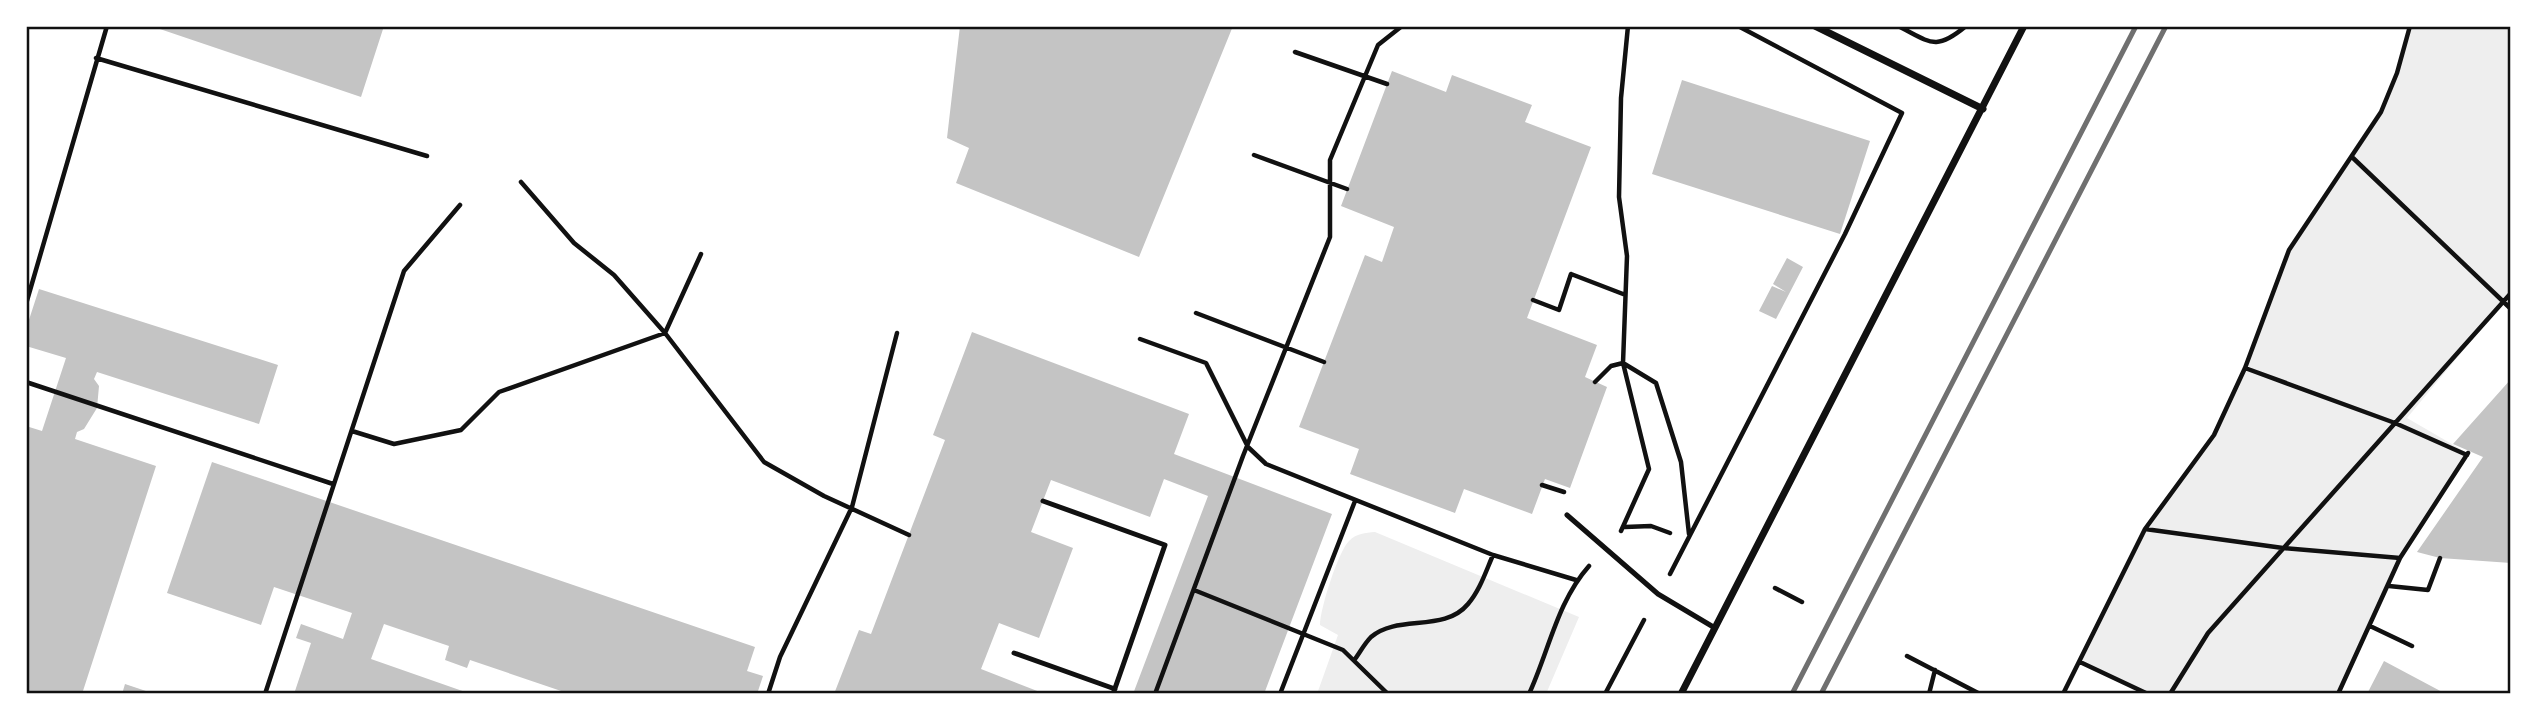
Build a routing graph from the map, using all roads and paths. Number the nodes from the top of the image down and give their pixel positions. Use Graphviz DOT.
graph roads {
  1 [pos="107,26"];
  2 [pos="1402,26"];
  3 [pos="1628,26"];
  4 [pos="1738,26"];
  5 [pos="1815,26"];
  6 [pos="1898,26"];
  7 [pos="1966,26"];
  8 [pos="2024,26"];
  9 [pos="2410,26"];
  10 [pos="1295,52"];
  11 [pos="96,58"];
  12 [pos="1387,84"];
  13 [pos="1983,109"];
  14 [pos="1254,155"];
  15 [pos="427,156"];
  16 [pos="2352,157"];
  17 [pos="521,182"];
  18 [pos="1347,189"];
  19 [pos="460,205"];
  20 [pos="701,254"];
  21 [pos="2511,293"];
  22 [pos="1623,294"];
  23 [pos="1533,300"];
  24 [pos="2503,301"];
  25 [pos="26,304"];
  26 [pos="2511,309"];
  27 [pos="1196,313"];
  28 [pos="665,333"];
  29 [pos="897,333"];
  30 [pos="1140,340"];
  31 [pos="1324,362"];
  32 [pos="1623,363"];
  33 [pos="2245,368"];
  34 [pos="26,382"];
  35 [pos="1595,382"];
  36 [pos="2395,423"];
  37 [pos="352,431"];
  38 [pos="1248,447"];
  39 [pos="333,484"];
  40 [pos="1042,501"];
  41 [pos="1355,501"];
  42 [pos="852,507"];
  43 [pos="1567,515"];
  44 [pos="1625,527"];
  45 [pos="2145,529"];
  46 [pos="1670,533"];
  47 [pos="909,535"];
  48 [pos="1689,535"];
  49 [pos="1617,536"];
  50 [pos="2283,548"];
  51 [pos="1493,555"];
  52 [pos="2400,558"];
  53 [pos="2440,558"];
  54 [pos="1593,562"];
  55 [pos="1670,574"];
  56 [pos="1577,580"];
  57 [pos="2389,586"];
  58 [pos="1775,588"];
  59 [pos="1194,590"];
  60 [pos="1802,602"];
  61 [pos="1644,620"];
  62 [pos="2371,625"];
  63 [pos="1715,628"];
  64 [pos="1304,632"];
  65 [pos="2412,646"];
  66 [pos="1014,653"];
  67 [pos="1908,656"];
  68 [pos="1355,659"];
  69 [pos="2080,662"];
  70 [pos="1935,670"];
  71 [pos="1114,691"];
  72 [pos="265,694"];
  73 [pos="768,694"];
  74 [pos="1155,694"];
  75 [pos="1280,694"];
  76 [pos="1388,694"];
  77 [pos="1529,694"];
  78 [pos="1605,694"];
  79 [pos="1681,694"];
  80 [pos="1929,694"];
  81 [pos="1980,694"];
  82 [pos="2063,694"];
  83 [pos="2148,694"];
  84 [pos="2170,694"];
  85 [pos="2338,694"];
  1 -- 11 [label="path"];
  2 -- 38 [label="path"];
  3 -- 22 [label="path"];
  4 -- 48 [label="path"];
  5 -- 13 [label="street"];
  6 -- 7 [label="path"];
  8 -- 13 [label="street"];
  9 -- 16 [label="path"];
  10 -- 12 [label="path"];
  11 -- 15 [label="path"];
  11 -- 25 [label="path"];
  13 -- 63 [label="street"];
  14 -- 18 [label="path"];
  16 -- 24 [label="path"];
  16 -- 33 [label="path"];
  17 -- 28 [label="path"];
  19 -- 37 [label="path"];
  20 -- 28 [label="path"];
  21 -- 24 [label="path"];
  22 -- 23 [label="path"];
  22 -- 32 [label="path"];
  24 -- 26 [label="path"];
  24 -- 36 [label="path"];
  27 -- 31 [label="path"];
  28 -- 37 [label="path"];
  28 -- 42 [label="path"];
  29 -- 42 [label="path"];
  30 -- 38 [label="path"];
  32 -- 35 [label="path"];
  32 -- 44 [label="path"];
  32 -- 48 [label="path"];
  33 -- 36 [label="path"];
  33 -- 45 [label="path"];
  34 -- 39 [label="path"];
  36 -- 50 [label="path"];
  36 -- 52 [label="path"];
  37 -- 39 [label="path"];
  38 -- 41 [label="path"];
  38 -- 59 [label="path"];
  39 -- 72 [label="path"];
  40 -- 71 [label="lane"];
  41 -- 51 [label="path"];
  41 -- 64 [label="path"];
  42 -- 47 [label="path"];
  42 -- 73 [label="path"];
  43 -- 63 [label="lane"];
  44 -- 46 [label="path"];
  44 -- 49 [label="path"];
  45 -- 50 [label="path"];
  45 -- 69 [label="path"];
  48 -- 55 [label="path"];
  50 -- 52 [label="path"];
  50 -- 84 [label="path"];
  51 -- 56 [label="path"];
  51 -- 68 [label="path"];
  52 -- 57 [label="path"];
  53 -- 57 [label="path"];
  54 -- 56 [label="path"];
  56 -- 77 [label="path"];
  57 -- 62 [label="path"];
  58 -- 60 [label="path"];
  59 -- 64 [label="path"];
  59 -- 74 [label="path"];
  61 -- 78 [label="path"];
  62 -- 65 [label="path"];
  62 -- 85 [label="path"];
  63 -- 79 [label="street"];
  64 -- 68 [label="path"];
  64 -- 75 [label="path"];
  66 -- 71 [label="lane"];
  67 -- 70 [label="path"];
  68 -- 76 [label="path"];
  69 -- 82 [label="path"];
  69 -- 83 [label="path"];
  70 -- 80 [label="path"];
  70 -- 81 [label="path"];
}
